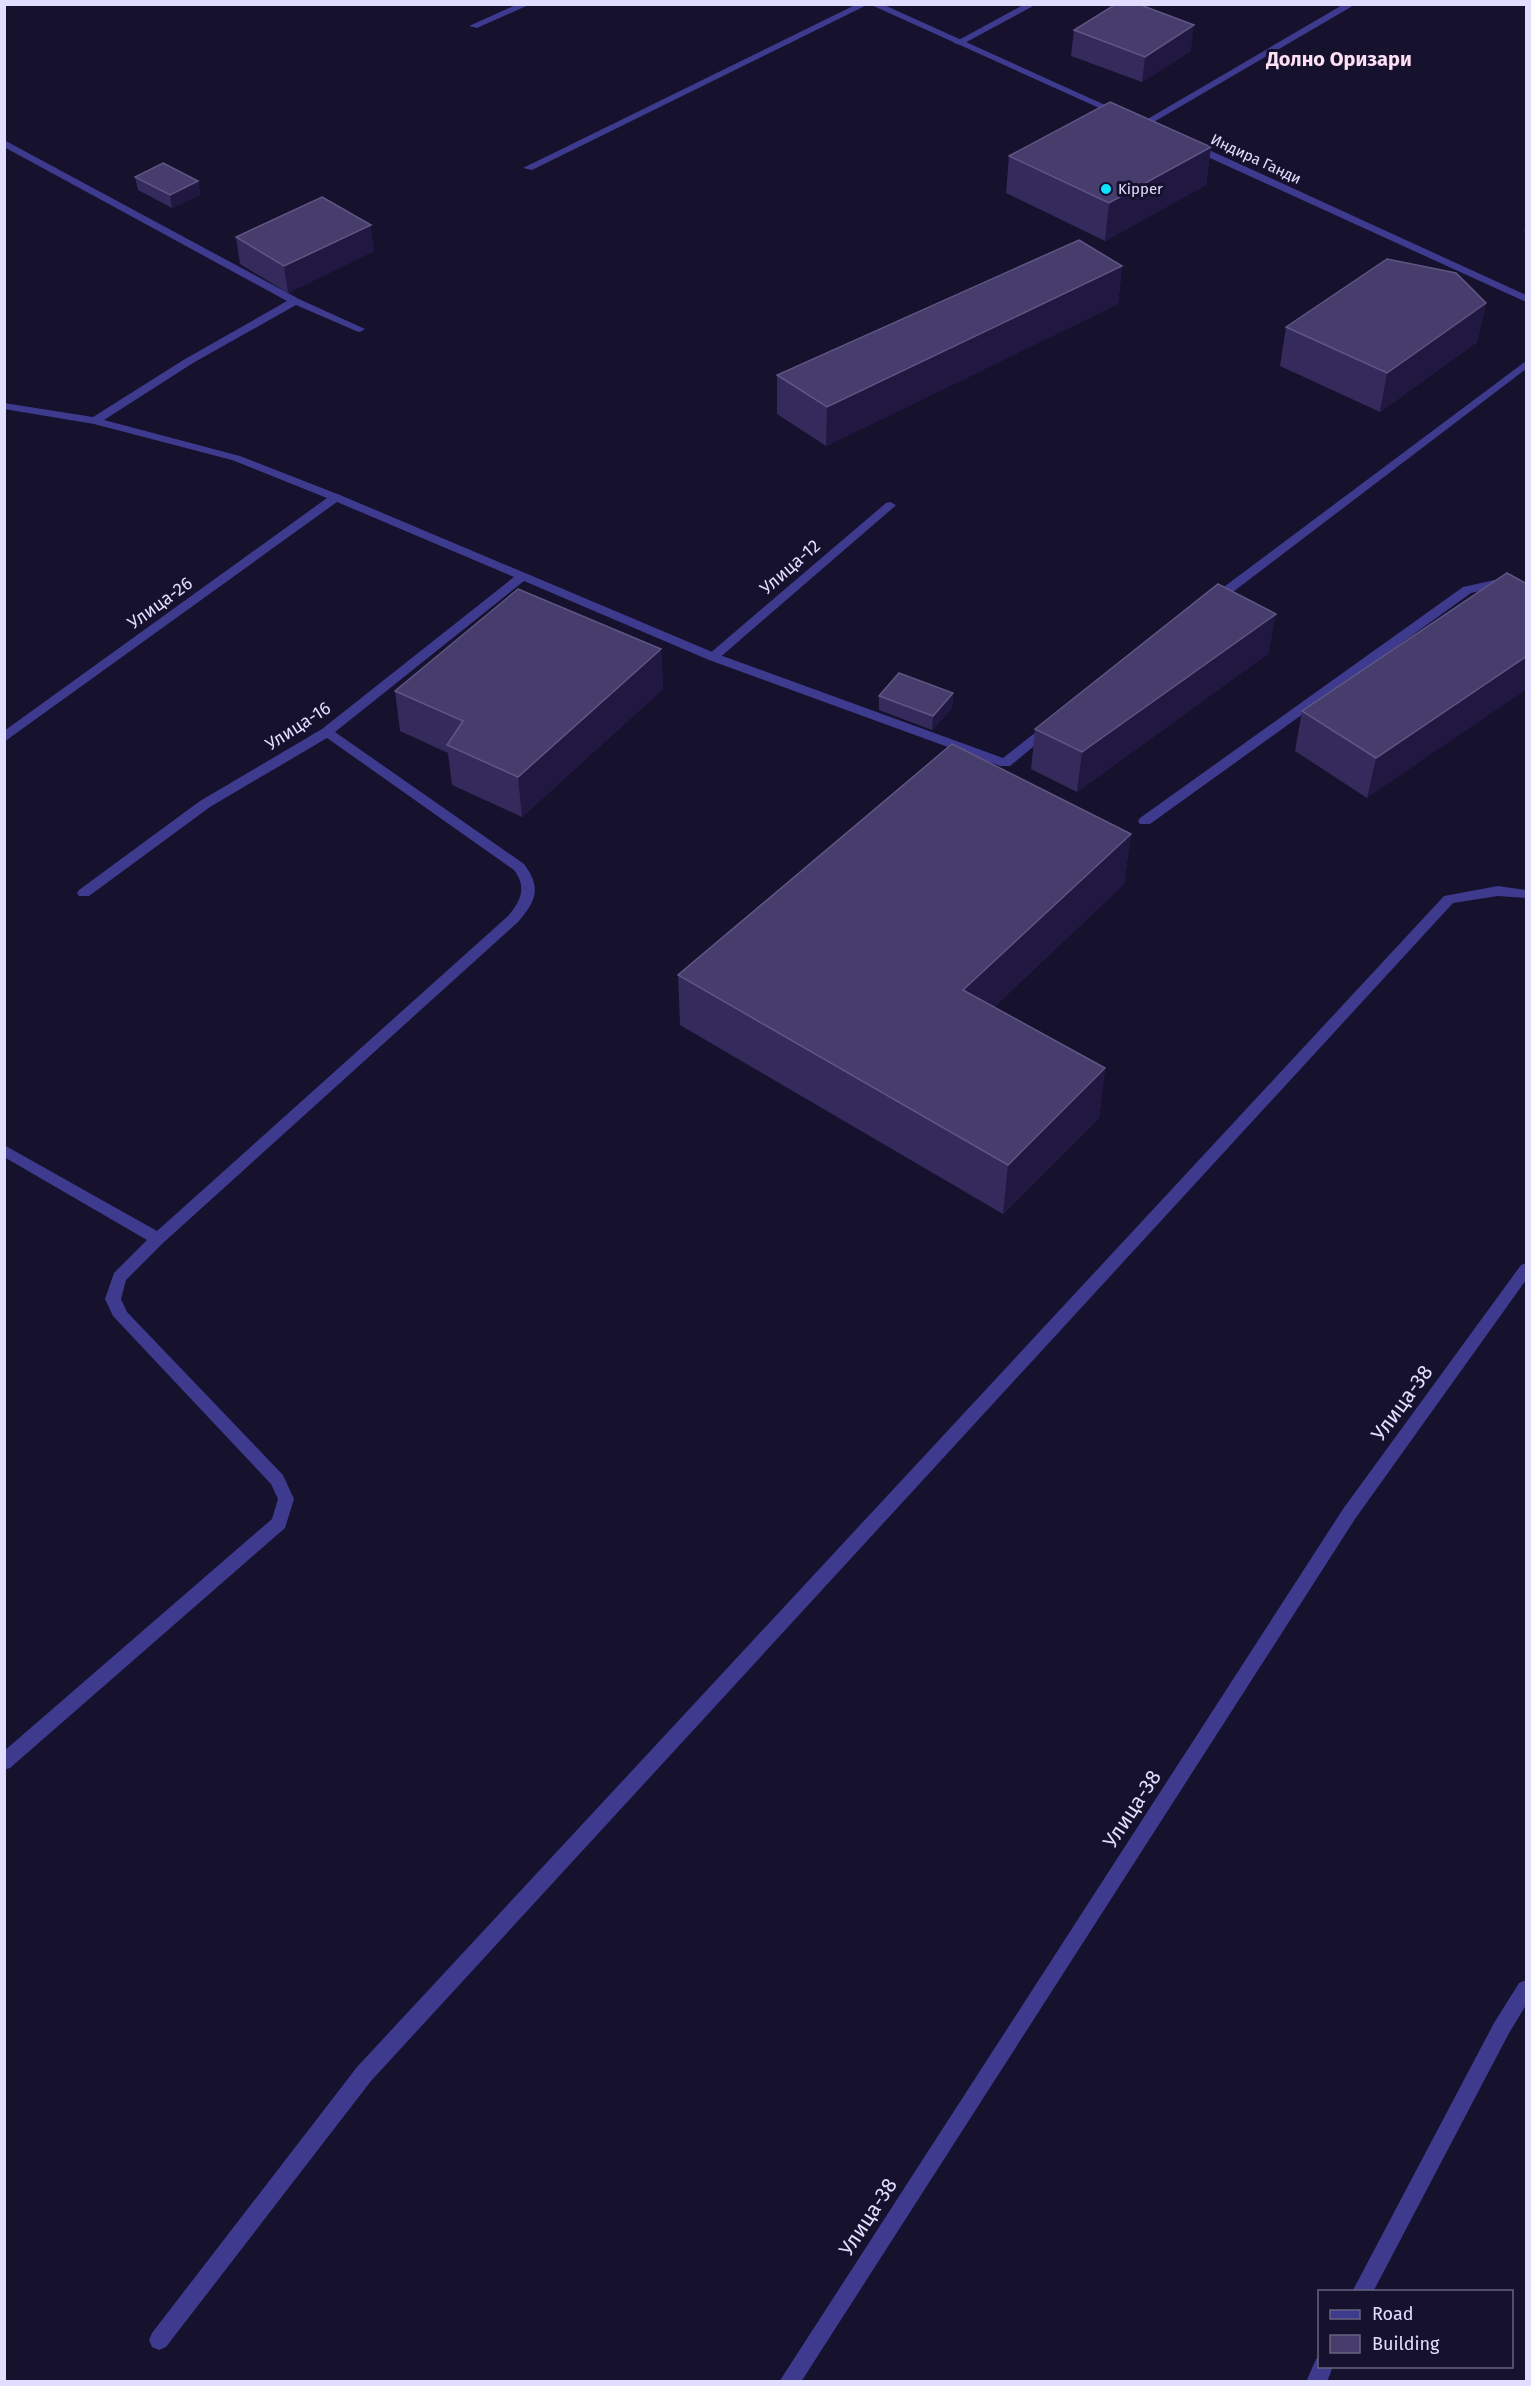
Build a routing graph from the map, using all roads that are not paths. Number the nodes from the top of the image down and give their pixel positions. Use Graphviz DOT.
graph roads {
  1 [pos="526,4"];
  2 [pos="865,4"];
  3 [pos="873,4"];
  4 [pos="1033,4"];
  5 [pos="1352,4"];
  6 [pos="474,26"];
  7 [pos="958,43"];
  8 [pos="1144,124"];
  9 [pos="1154,128"];
  10 [pos="4,143"];
  11 [pos="1185,143"];
  12 [pos="528,168"];
  13 [pos="1527,299"];
  14 [pos="295,301"];
  15 [pos="360,329"];
  16 [pos="1527,364"];
  17 [pos="4,406"];
  18 [pos="95,421"];
  19 [pos="336,497"];
  20 [pos="890,505"];
  21 [pos="522,577"];
  22 [pos="1527,592"];
  23 [pos="1199,611"];
  24 [pos="713,657"];
  25 [pos="1061,719"];
  26 [pos="327,732"];
  27 [pos="4,738"];
  28 [pos="1145,821"];
  29 [pos="84,893"];
  30 [pos="1527,894"];
  31 [pos="4,1150"];
  32 [pos="158,1239"];
  33 [pos="1527,1269"];
  34 [pos="4,1762"];
  35 [pos="1527,1989"];
  36 [pos="1363,2290"];
  37 [pos="159,2340"];
  38 [pos="1323,2368"];
  39 [pos="789,2382"];
  40 [pos="1316,2382"];
  1 -- 6 [label="street"];
  2 -- 12 [label="street"];
  3 -- 7 [label="street"];
  4 -- 7 [label="street"];
  5 -- 8 [label="street"];
  7 -- 8 [label="street"];
  8 -- 9 [label="street"];
  10 -- 14 [label="street"];
  11 -- 13 [label="street, Индира Ганди"];
  14 -- 15 [label="street"];
  14 -- 18 [label="street"];
  16 -- 23 [label="street"];
  17 -- 18 [label="street"];
  18 -- 19 [label="street"];
  19 -- 21 [label="street"];
  19 -- 27 [label="street, Улица-26"];
  20 -- 24 [label="street, Улица-12"];
  21 -- 24 [label="street"];
  21 -- 26 [label="street, Улица-16"];
  22 -- 28 [label="street"];
  24 -- 25 [label="street"];
  26 -- 29 [label="street, Улица-16"];
  26 -- 32 [label="street"];
  30 -- 37 [label="street"];
  31 -- 32 [label="street"];
  32 -- 34 [label="street"];
  33 -- 39 [label="street, Улица-38"];
  35 -- 36 [label="street"];
  38 -- 40 [label="street"];
}
